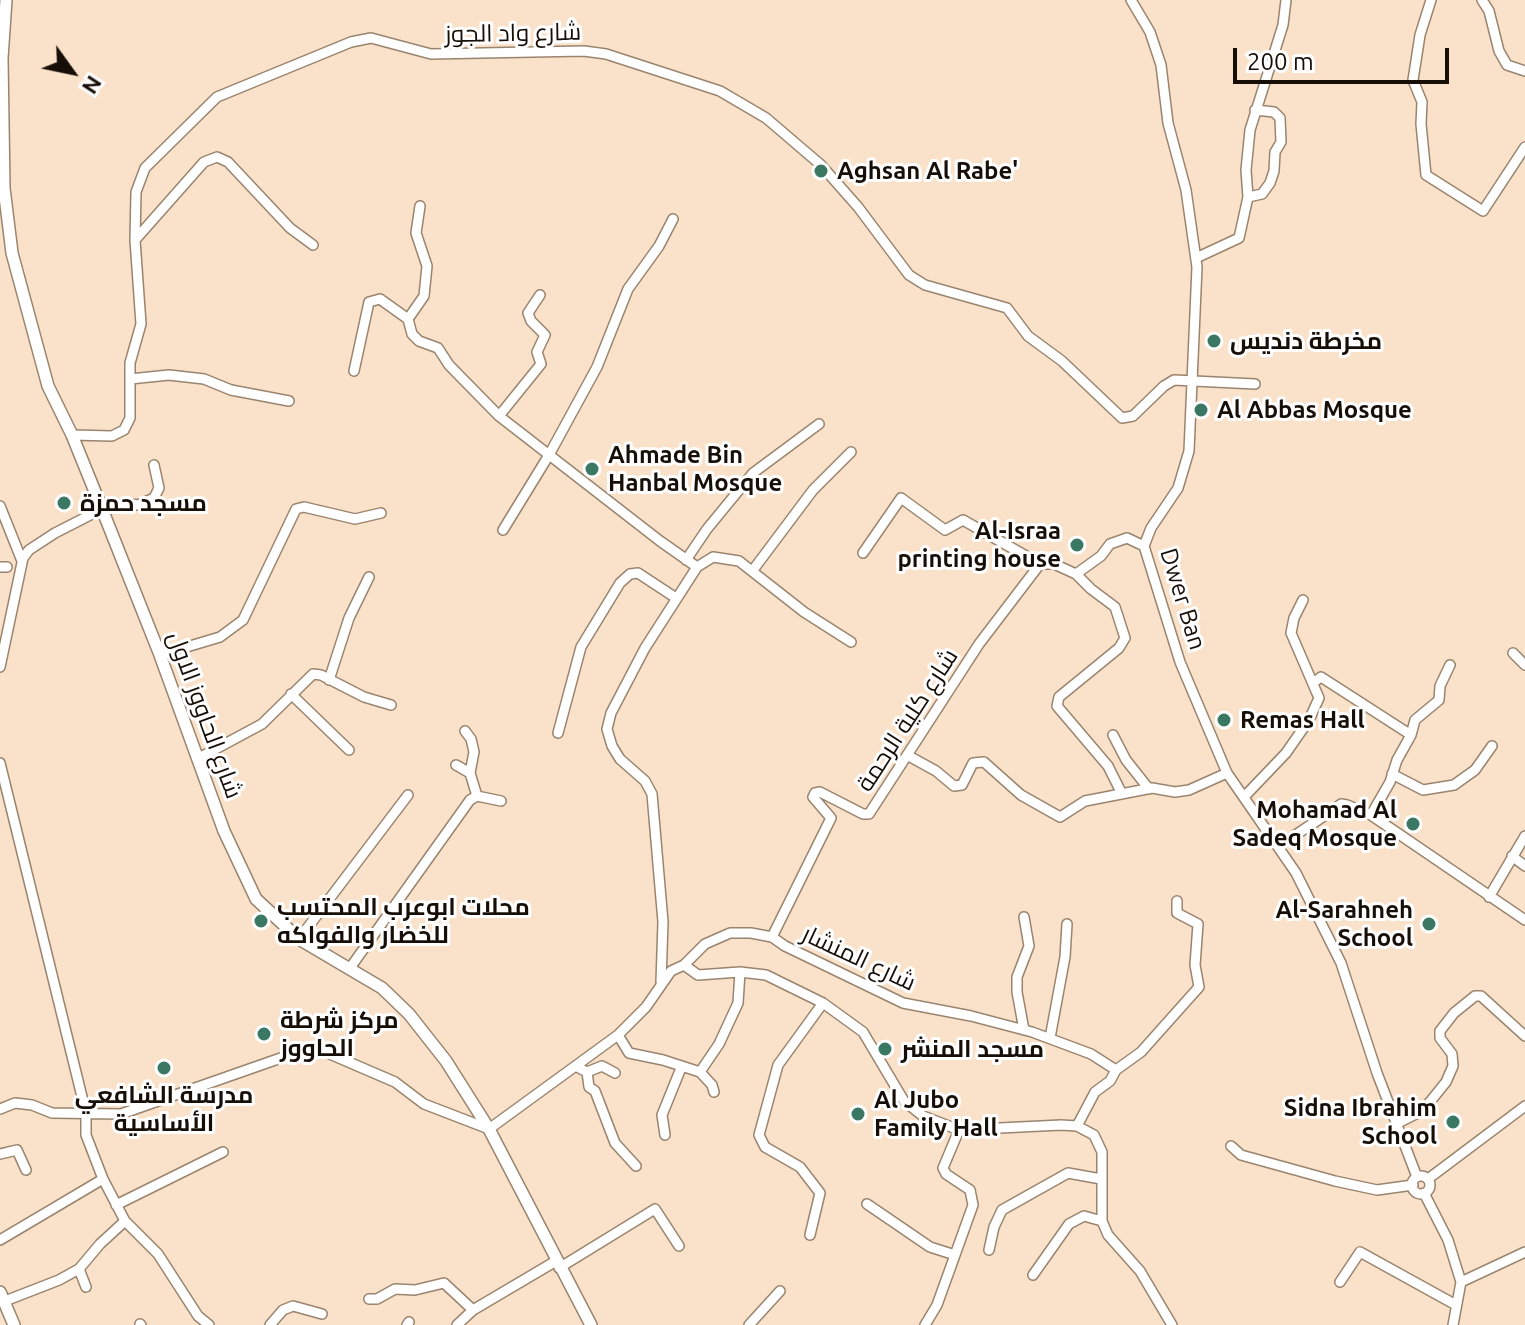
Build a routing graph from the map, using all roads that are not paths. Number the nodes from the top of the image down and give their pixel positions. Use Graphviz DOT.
graph roads {
  1 [pos="1131,0"];
  2 [pos="1286,0"];
  3 [pos="1431,0"];
  4 [pos="1482,0"];
  5 [pos="5,6"];
  6 [pos="1525,71"];
  7 [pos="1255,110"];
  8 [pos="1525,147"];
  9 [pos="1248,197"];
  10 [pos="420,206"];
  11 [pos="673,219"];
  12 [pos="135,240"];
  13 [pos="313,245"];
  14 [pos="1196,258"];
  15 [pos="540,295"];
  16 [pos="408,319"];
  17 [pos="354,371"];
  18 [pos="130,379"];
  19 [pos="1193,383"];
  20 [pos="1255,384"];
  21 [pos="289,401"];
  22 [pos="499,416"];
  23 [pos="819,424"];
  24 [pos="72,435"];
  25 [pos="851,452"];
  26 [pos="549,455"];
  27 [pos="154,465"];
  28 [pos="0,506"];
  29 [pos="102,510"];
  30 [pos="381,513"];
  31 [pos="503,530"];
  32 [pos="1144,546"];
  33 [pos="863,553"];
  34 [pos="686,560"];
  35 [pos="22,561"];
  36 [pos="1040,564"];
  37 [pos="697,567"];
  38 [pos="753,570"];
  39 [pos="1076,574"];
  40 [pos="369,577"];
  41 [pos="676,598"];
  42 [pos="1303,600"];
  43 [pos="851,642"];
  44 [pos="1513,653"];
  45 [pos="160,655"];
  46 [pos="1450,665"];
  47 [pos="1525,665"];
  48 [pos="0,667"];
  49 [pos="329,680"];
  50 [pos="1313,683"];
  51 [pos="291,694"];
  52 [pos="391,705"];
  53 [pos="465,731"];
  54 [pos="558,733"];
  55 [pos="1113,735"];
  56 [pos="1411,735"];
  57 [pos="1492,746"];
  58 [pos="349,750"];
  59 [pos="907,755"];
  60 [pos="197,759"];
  61 [pos="0,763"];
  62 [pos="456,765"];
  63 [pos="470,773"];
  64 [pos="1227,773"];
  65 [pos="1392,774"];
  66 [pos="1149,789"];
  67 [pos="1121,792"];
  68 [pos="408,795"];
  69 [pos="477,796"];
  70 [pos="1244,797"];
  71 [pos="501,801"];
  72 [pos="1371,815"];
  73 [pos="1525,836"];
  74 [pos="1279,846"];
  75 [pos="1512,856"];
  76 [pos="1525,866"];
  77 [pos="1489,897"];
  78 [pos="1177,901"];
  79 [pos="1024,917"];
  80 [pos="1525,920"];
  81 [pos="1067,924"];
  82 [pos="772,937"];
  83 [pos="299,939"];
  84 [pos="684,965"];
  85 [pos="350,968"];
  86 [pos="740,972"];
  87 [pos="661,984"];
  88 [pos="823,1003"];
  89 [pos="1024,1030"];
  90 [pos="618,1035"];
  91 [pos="1525,1036"];
  92 [pos="1050,1038"];
  93 [pos="681,1068"];
  94 [pos="582,1069"];
  95 [pos="1116,1070"];
  96 [pos="700,1072"];
  97 [pos="615,1073"];
  98 [pos="714,1092"];
  99 [pos="1525,1106"];
  100 [pos="0,1109"];
  101 [pos="86,1113"];
  102 [pos="1396,1124"];
  103 [pos="1077,1126"];
  104 [pos="489,1129"];
  105 [pos="959,1130"];
  106 [pos="665,1135"];
  107 [pos="1231,1146"];
  108 [pos="223,1152"];
  109 [pos="0,1154"];
  110 [pos="636,1166"];
  111 [pos="26,1170"];
  112 [pos="103,1179"];
  113 [pos="1101,1179"];
  114 [pos="1419,1180"];
  115 [pos="867,1204"];
  116 [pos="116,1205"];
  117 [pos="125,1221"];
  118 [pos="1102,1221"];
  119 [pos="810,1235"];
  120 [pos="0,1240"];
  121 [pos="679,1246"];
  122 [pos="989,1250"];
  123 [pos="1525,1252"];
  124 [pos="955,1255"];
  125 [pos="558,1264"];
  126 [pos="79,1269"];
  127 [pos="1033,1275"];
  128 [pos="1340,1282"];
  129 [pos="1461,1282"];
  130 [pos="86,1287"];
  131 [pos="780,1291"];
  132 [pos="2,1297"];
  133 [pos="369,1299"];
  134 [pos="1456,1305"];
  135 [pos="473,1310"];
  136 [pos="322,1314"];
  137 [pos="14,1325"];
  138 [pos="209,1325"];
  139 [pos="270,1325"];
  140 [pos="457,1325"];
  141 [pos="591,1325"];
  142 [pos="749,1325"];
  143 [pos="925,1325"];
  144 [pos="1172,1325"];
  145 [pos="1453,1325"];
  1 -- 14 [label="street, Dwer Ban"];
  2 -- 7 [label="street"];
  3 -- 8 [label="street"];
  4 -- 6 [label="street"];
  5 -- 24 [label="main road, شارع الحاووز الاول"];
  7 -- 9 [label="street"];
  7 -- 9 [label="street"];
  9 -- 14 [label="street"];
  10 -- 16 [label="street"];
  11 -- 26 [label="street"];
  12 -- 13 [label="street"];
  12 -- 18 [label="street, شارع واد الجوز"];
  12 -- 19 [label="street, شارع واد الجوز"];
  14 -- 19 [label="street, Dwer Ban"];
  15 -- 22 [label="street"];
  16 -- 17 [label="street"];
  16 -- 22 [label="street"];
  18 -- 21 [label="street"];
  18 -- 24 [label="street, شارع واد الجوز"];
  19 -- 20 [label="street"];
  19 -- 32 [label="street, Dwer Ban"];
  22 -- 26 [label="street"];
  23 -- 34 [label="street"];
  24 -- 29 [label="main road, شارع الحاووز الاول"];
  25 -- 38 [label="street"];
  26 -- 31 [label="street"];
  26 -- 34 [label="street"];
  27 -- 29 [label="street"];
  28 -- 35 [label="street"];
  29 -- 35 [label="street"];
  29 -- 45 [label="main road, شارع الحاووز الاول"];
  30 -- 45 [label="street"];
  32 -- 39 [label="street"];
  32 -- 64 [label="street, Dwer Ban"];
  33 -- 36 [label="street"];
  34 -- 37 [label="street"];
  35 -- 48 [label="street"];
  36 -- 39 [label="street"];
  36 -- 59 [label="street, شارع كلية الرحمة"];
  37 -- 38 [label="street"];
  37 -- 41 [label="street"];
  38 -- 43 [label="street"];
  39 -- 67 [label="street"];
  40 -- 49 [label="street"];
  41 -- 54 [label="street"];
  41 -- 87 [label="street"];
  42 -- 50 [label="street"];
  44 -- 47 [label="street"];
  45 -- 60 [label="main road, شارع الحاووز الاول"];
  46 -- 56 [label="street"];
  49 -- 51 [label="street"];
  49 -- 52 [label="street"];
  50 -- 56 [label="street"];
  50 -- 70 [label="street"];
  51 -- 58 [label="street"];
  51 -- 60 [label="street"];
  53 -- 63 [label="street"];
  55 -- 66 [label="street"];
  56 -- 65 [label="street"];
  57 -- 65 [label="street"];
  59 -- 67 [label="street"];
  59 -- 82 [label="street, شارع كلية الرحمة"];
  60 -- 83 [label="main road, شارع الحاووز الاول"];
  61 -- 101 [label="street"];
  62 -- 63 [label="street"];
  63 -- 69 [label="street"];
  64 -- 66 [label="street"];
  64 -- 70 [label="street, Dwer Ban"];
  65 -- 72 [label="street"];
  66 -- 67 [label="street"];
  68 -- 83 [label="street"];
  69 -- 71 [label="street"];
  69 -- 85 [label="street"];
  70 -- 74 [label="street, Dwer Ban"];
  72 -- 74 [label="street"];
  72 -- 77 [label="street"];
  73 -- 75 [label="street"];
  74 -- 102 [label="street, Dwer Ban"];
  75 -- 76 [label="street"];
  75 -- 77 [label="street"];
  77 -- 80 [label="street"];
  78 -- 95 [label="street"];
  79 -- 89 [label="street"];
  81 -- 92 [label="street"];
  82 -- 84 [label="street, شارع المنشار"];
  82 -- 89 [label="street, شارع المنشار"];
  83 -- 85 [label="main road, شارع الحاووز الاول"];
  84 -- 86 [label="street"];
  84 -- 87 [label="street, شارع المنشار"];
  85 -- 104 [label="main road, شارع الحاووز الاول"];
  86 -- 88 [label="street"];
  86 -- 96 [label="street"];
  87 -- 90 [label="street, شارع المنشار"];
  88 -- 105 [label="street"];
  88 -- 119 [label="street"];
  89 -- 92 [label="street, شارع المنشار"];
  90 -- 93 [label="street"];
  90 -- 94 [label="street, شارع المنشار"];
  91 -- 102 [label="street"];
  92 -- 95 [label="street, شارع المنشار"];
  93 -- 96 [label="street"];
  93 -- 106 [label="street"];
  94 -- 97 [label="street"];
  94 -- 104 [label="street, شارع المنشار"];
  94 -- 110 [label="street"];
  95 -- 103 [label="street"];
  96 -- 98 [label="street"];
  99 -- 114 [label="street"];
  100 -- 101 [label="street"];
  101 -- 104 [label="street"];
  101 -- 112 [label="street"];
  102 -- 114 [label="street, Dwer Ban"];
  103 -- 105 [label="street"];
  103 -- 113 [label="street"];
  104 -- 125 [label="main road, شارع الحاووز الاول"];
  105 -- 124 [label="street"];
  107 -- 114 [label="street"];
  108 -- 116 [label="street"];
  109 -- 111 [label="street"];
  112 -- 116 [label="street"];
  112 -- 120 [label="street"];
  113 -- 118 [label="street"];
  113 -- 122 [label="street"];
  114 -- 129 [label="street"];
  115 -- 124 [label="street"];
  116 -- 117 [label="street"];
  117 -- 126 [label="street"];
  117 -- 138 [label="street"];
  118 -- 127 [label="street"];
  118 -- 144 [label="street"];
  121 -- 125 [label="street"];
  123 -- 129 [label="street"];
  124 -- 143 [label="street"];
  125 -- 135 [label="street"];
  125 -- 141 [label="main road, شارع الحاووز الاول"];
  126 -- 130 [label="street"];
  126 -- 132 [label="street"];
  128 -- 134 [label="street"];
  129 -- 134 [label="street"];
  131 -- 142 [label="street"];
  132 -- 137 [label="main road"];
  133 -- 135 [label="street"];
  134 -- 145 [label="street"];
  135 -- 140 [label="street"];
  136 -- 139 [label="street"];
}
